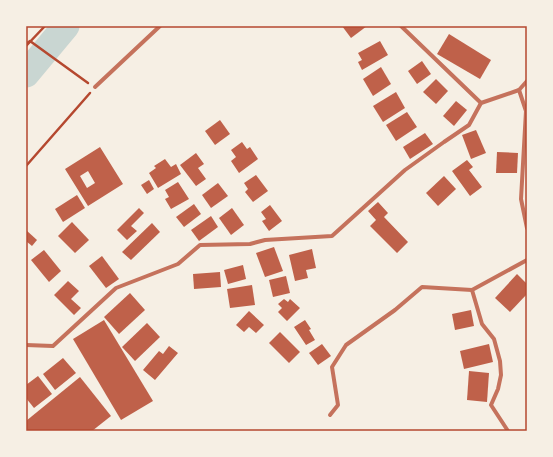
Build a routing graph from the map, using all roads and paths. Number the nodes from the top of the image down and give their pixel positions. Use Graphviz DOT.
graph roads {
  1 [pos="45,26"];
  2 [pos="160,26"];
  3 [pos="401,26"];
  4 [pos="30,41"];
  5 [pos="26,45"];
  6 [pos="527,81"];
  7 [pos="95,87"];
  8 [pos="519,90"];
  9 [pos="481,104"];
  10 [pos="526,111"];
  11 [pos="26,166"];
  12 [pos="527,228"];
  13 [pos="527,260"];
  14 [pos="472,290"];
  15 [pos="26,345"];
  16 [pos="330,415"];
  17 [pos="508,431"];
  1 -- 4 [label="path"];
  2 -- 7 [label="street"];
  3 -- 9 [label="street"];
  4 -- 5 [label="path"];
  4 -- 7 [label="path"];
  6 -- 8 [label="street"];
  7 -- 11 [label="path"];
  8 -- 9 [label="street"];
  8 -- 10 [label="street"];
  9 -- 15 [label="street"];
  10 -- 12 [label="street"];
  13 -- 14 [label="street"];
  14 -- 16 [label="street"];
  14 -- 17 [label="street"];
}
